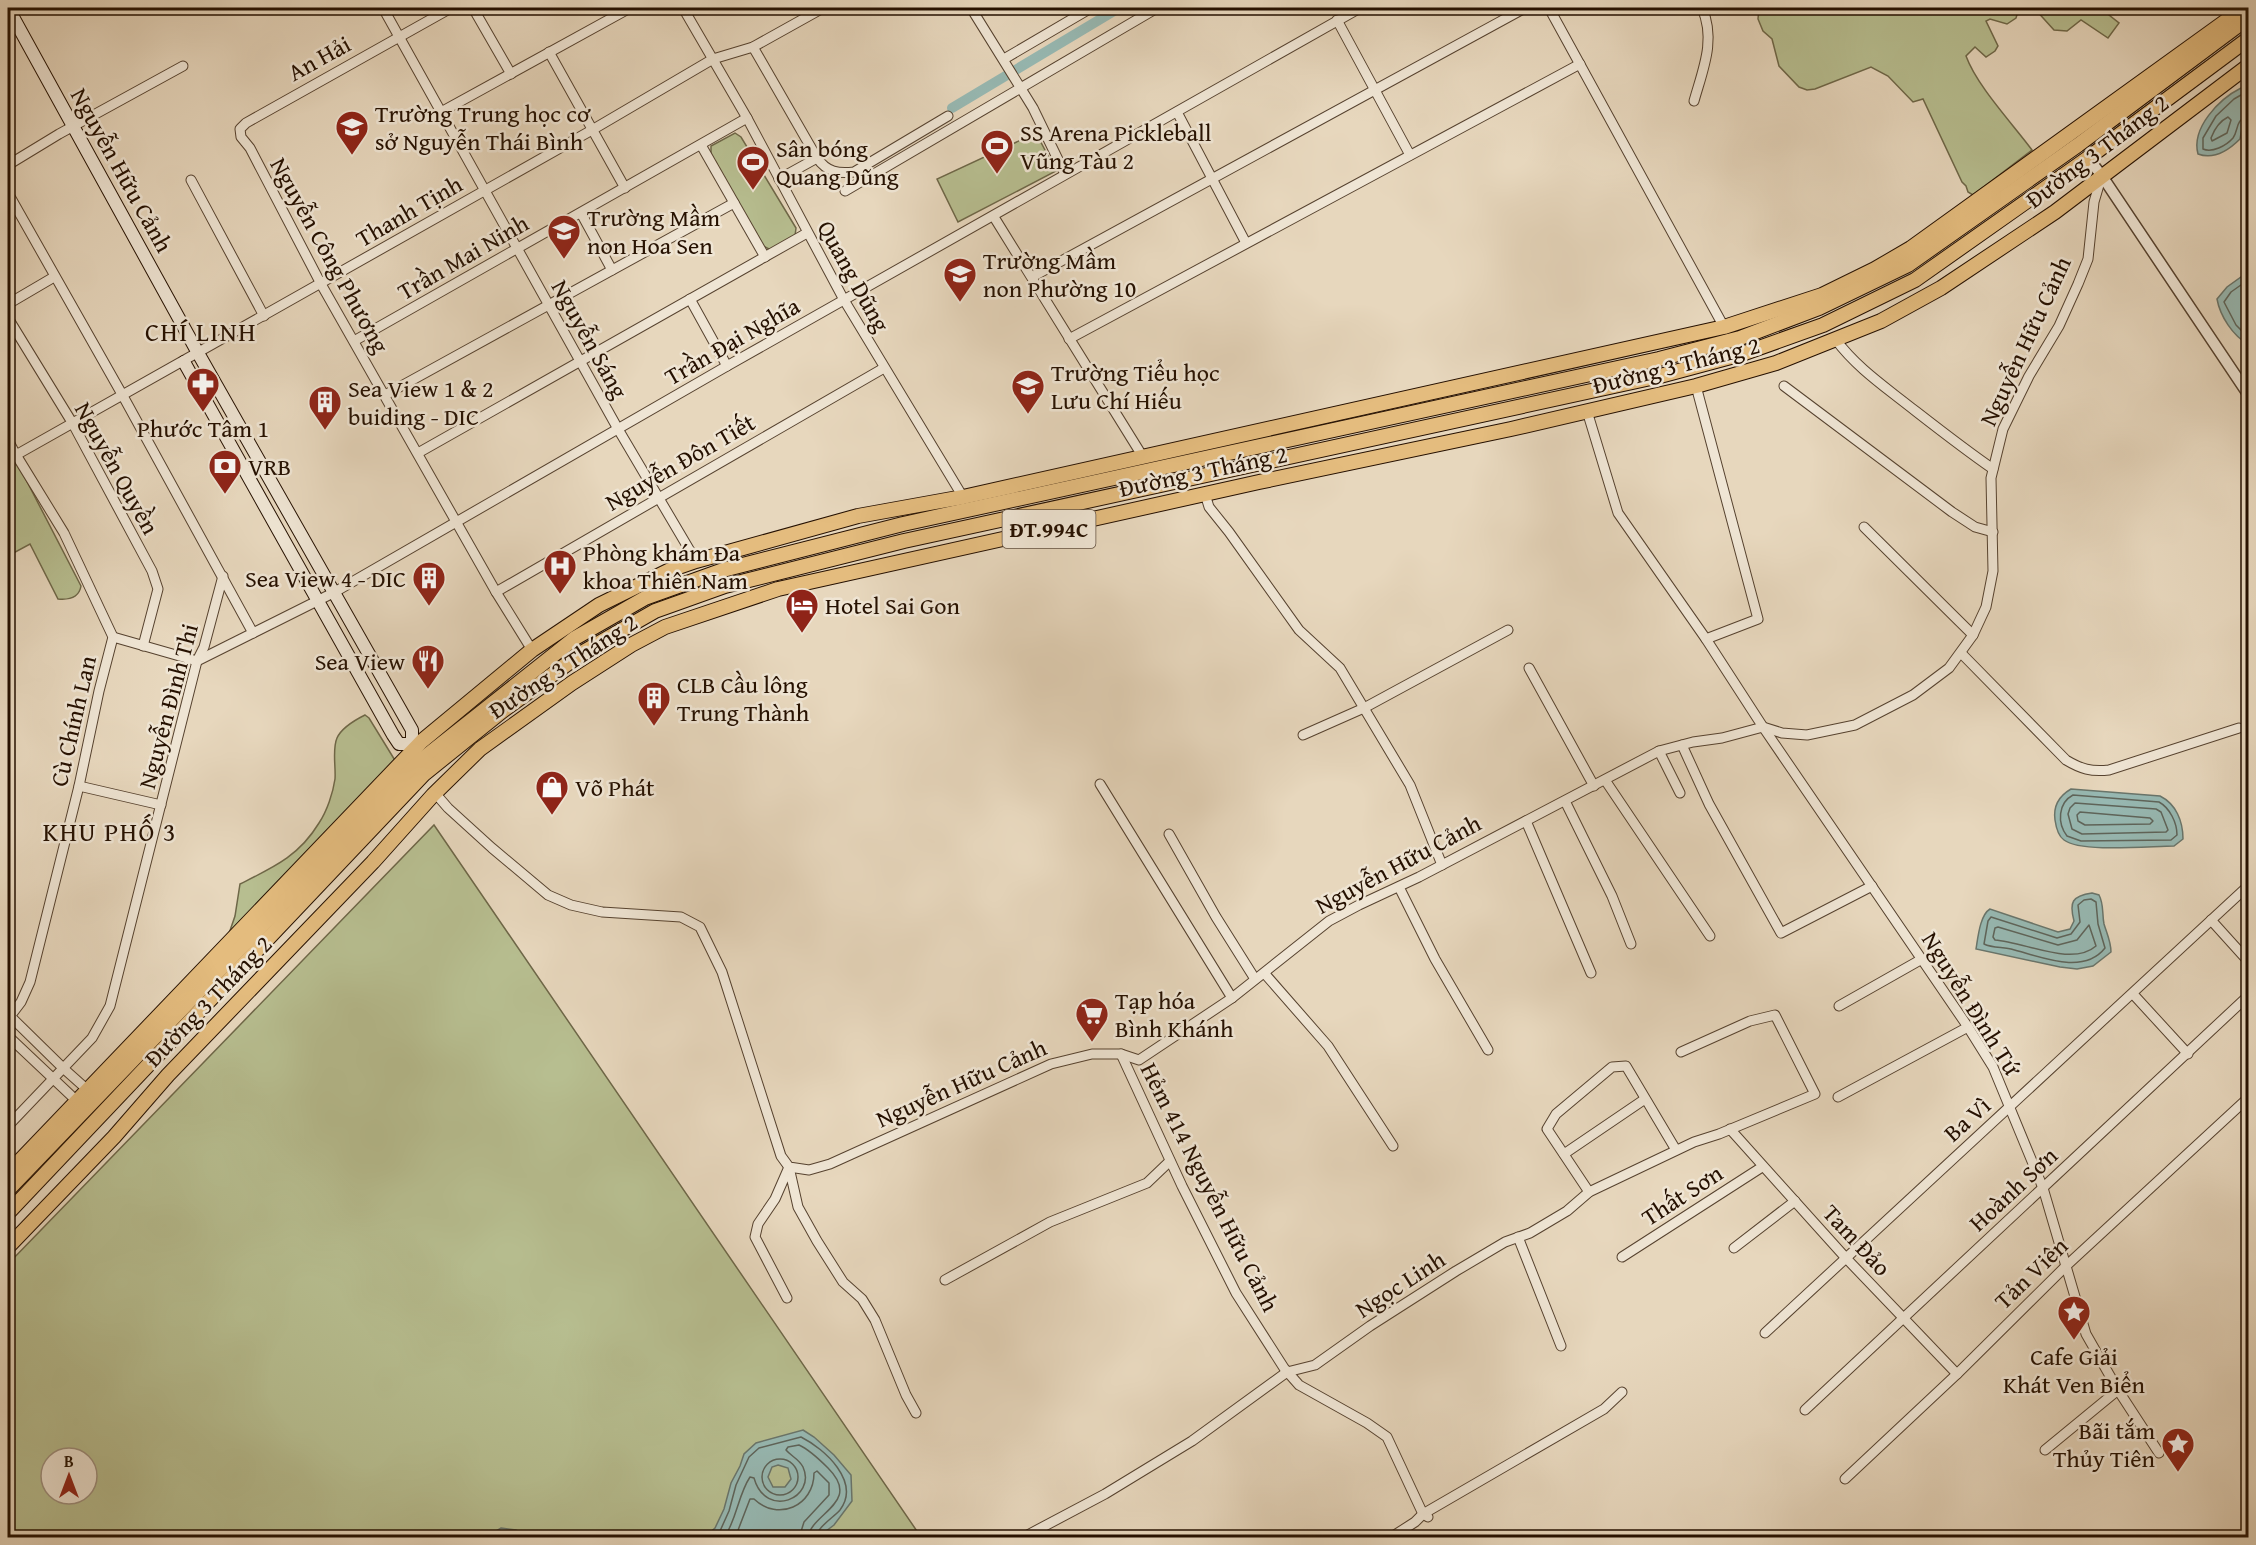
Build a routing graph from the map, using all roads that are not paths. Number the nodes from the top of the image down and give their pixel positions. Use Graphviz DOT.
graph roads {
  1 [pos="8,8"];
  2 [pos="383,8"];
  3 [pos="451,8"];
  4 [pos="473,8"];
  5 [pos="628,8"];
  6 [pos="683,8"];
  7 [pos="823,8"];
  8 [pos="971,8"];
  9 [pos="1091,8"];
  10 [pos="1157,8"];
  11 [pos="1360,8"];
  12 [pos="1525,8"];
  13 [pos="1549,8"];
  14 [pos="1702,8"];
  15 [pos="2244,8"];
  16 [pos="2248,18"];
  17 [pos="1337,20"];
  18 [pos="399,37"];
  19 [pos="2248,39"];
  20 [pos="753,47"];
  21 [pos="549,52"];
  22 [pos="713,59"];
  23 [pos="1005,60"];
  24 [pos="1580,64"];
  25 [pos="183,66"];
  26 [pos="2248,66"];
  27 [pos="511,74"];
  28 [pos="1019,84"];
  29 [pos="1375,89"];
  30 [pos="1694,101"];
  31 [pos="441,112"];
  32 [pos="1176,112"];
  33 [pos="948,116"];
  34 [pos="747,118"];
  35 [pos="74,126"];
  36 [pos="240,129"];
  37 [pos="592,130"];
  38 [pos="2068,133"];
  39 [pos="701,145"];
  40 [pos="2078,145"];
  41 [pos="1410,155"];
  42 [pos="817,158"];
  43 [pos="2088,158"];
  44 [pos="8,165"];
  45 [pos="1065,174"];
  46 [pos="2102,176"];
  47 [pos="779,179"];
  48 [pos="1212,179"];
  49 [pos="191,180"];
  50 [pos="626,188"];
  51 [pos="484,191"];
  52 [pos="845,191"];
  53 [pos="8,193"];
  54 [pos="734,203"];
  55 [pos="581,213"];
  56 [pos="994,217"];
  57 [pos="807,233"];
  58 [pos="1246,243"];
  59 [pos="518,248"];
  60 [pos="765,257"];
  61 [pos="612,270"];
  62 [pos="54,277"];
  63 [pos="1032,277"];
  64 [pos="321,284"];
  65 [pos="690,299"];
  66 [pos="844,300"];
  67 [pos="8,304"];
  68 [pos="549,305"];
  69 [pos="264,316"];
  70 [pos="8,318"];
  71 [pos="1724,327"];
  72 [pos="1069,339"];
  73 [pos="1836,340"];
  74 [pos="354,341"];
  75 [pos="198,353"];
  76 [pos="581,361"];
  77 [pos="184,362"];
  78 [pos="728,366"];
  79 [pos="884,368"];
  80 [pos="1695,386"];
  81 [pos="1784,386"];
  82 [pos="2248,394"];
  83 [pos="385,395"];
  84 [pos="123,396"];
  85 [pos="1587,411"];
  86 [pos="73,424"];
  87 [pos="618,429"];
  88 [pos="8,440"];
  89 [pos="1201,444"];
  90 [pos="12,453"];
  91 [pos="418,453"];
  92 [pos="1202,458"];
  93 [pos="1146,464"];
  94 [pos="1994,469"];
  95 [pos="1164,484"];
  96 [pos="1204,494"];
  97 [pos="657,497"];
  98 [pos="1169,502"];
  99 [pos="965,503"];
  100 [pos="456,522"];
  101 [pos="1864,527"];
  102 [pos="1992,532"];
  103 [pos="696,561"];
  104 [pos="223,576"];
  105 [pos="496,592"];
  106 [pos="333,593"];
  107 [pos="318,600"];
  108 [pos="627,627"];
  109 [pos="1508,630"];
  110 [pos="253,633"];
  111 [pos="1973,635"];
  112 [pos="113,637"];
  113 [pos="1706,639"];
  114 [pos="637,642"];
  115 [pos="143,646"];
  116 [pos="532,650"];
  117 [pos="1961,653"];
  118 [pos="197,661"];
  119 [pos="1528,668"];
  120 [pos="558,671"];
  121 [pos="566,687"];
  122 [pos="1364,708"];
  123 [pos="501,712"];
  124 [pos="516,722"];
  125 [pos="1763,727"];
  126 [pos="2239,728"];
  127 [pos="1304,735"];
  128 [pos="1682,744"];
  129 [pos="1659,751"];
  130 [pos="418,757"];
  131 [pos="1605,780"];
  132 [pos="1100,784"];
  133 [pos="79,786"];
  134 [pos="1594,786"];
  135 [pos="435,793"];
  136 [pos="1680,793"];
  137 [pos="1565,801"];
  138 [pos="161,805"];
  139 [pos="1526,821"];
  140 [pos="1169,834"];
  141 [pos="1442,865"];
  142 [pos="1872,886"];
  143 [pos="2248,886"];
  144 [pos="1399,887"];
  145 [pos="2211,920"];
  146 [pos="1710,936"];
  147 [pos="1631,944"];
  148 [pos="1922,959"];
  149 [pos="2248,961"];
  150 [pos="1265,974"];
  151 [pos="1591,974"];
  152 [pos="1255,979"];
  153 [pos="2133,994"];
  154 [pos="2248,996"];
  155 [pos="1232,998"];
  156 [pos="1839,1006"];
  157 [pos="9,1017"];
  158 [pos="1968,1027"];
  159 [pos="8,1036"];
  160 [pos="1488,1050"];
  161 [pos="1681,1053"];
  162 [pos="1121,1054"];
  163 [pos="2188,1054"];
  164 [pos="63,1068"];
  165 [pos="53,1079"];
  166 [pos="92,1093"];
  167 [pos="1838,1097"];
  168 [pos="2248,1098"];
  169 [pos="1645,1099"];
  170 [pos="81,1105"];
  171 [pos="2010,1105"];
  172 [pos="8,1126"];
  173 [pos="1730,1129"];
  174 [pos="1393,1146"];
  175 [pos="1676,1150"];
  176 [pos="1564,1154"];
  177 [pos="1170,1161"];
  178 [pos="789,1167"];
  179 [pos="1762,1167"];
  180 [pos="8,1173"];
  181 [pos="2043,1188"];
  182 [pos="8,1190"];
  183 [pos="1589,1192"];
  184 [pos="1795,1201"];
  185 [pos="8,1213"];
  186 [pos="1518,1237"];
  187 [pos="8,1247"];
  188 [pos="1734,1248"];
  189 [pos="1622,1257"];
  190 [pos="1845,1257"];
  191 [pos="2066,1266"];
  192 [pos="945,1280"];
  193 [pos="787,1298"];
  194 [pos="1903,1317"];
  195 [pos="1764,1332"];
  196 [pos="1561,1346"];
  197 [pos="1287,1372"];
  198 [pos="1957,1374"];
  199 [pos="2118,1390"];
  200 [pos="1622,1392"];
  201 [pos="1804,1410"];
  202 [pos="916,1413"];
  203 [pos="2045,1450"];
  204 [pos="2159,1453"];
  205 [pos="1845,1479"];
  206 [pos="1425,1516"];
  207 [pos="1022,1538"];
  208 [pos="1390,1538"];
  1 -- 35 [label="main road, Nguyễn Hữu Cảnh"];
  2 -- 18 [label="street, Nguyễn Sáng"];
  3 -- 18 [label="street, An Hải"];
  4 -- 27 [label="street"];
  5 -- 21 [label="street"];
  6 -- 22 [label="street, Quang Dũng"];
  7 -- 20 [label="street, Thanh Tịnh"];
  8 -- 23 [label="street"];
  9 -- 23 [label="street"];
  10 -- 28 [label="street"];
  11 -- 17 [label="street, Trần Đại Nghĩa"];
  12 -- 29 [label="street"];
  13 -- 24 [label="street"];
  14 -- 30 [label="street"];
  15 -- 38 [label="main road, Đường 3 Tháng 2 / ĐT.994C"];
  16 -- 40 [label="main road, Đường 3 Tháng 2 / ĐT.994C"];
  17 -- 29 [label="street"];
  17 -- 32 [label="street, Trần Đại Nghĩa"];
  18 -- 31 [label="street, Nguyễn Sáng"];
  18 -- 36 [label="street, An Hải"];
  19 -- 43 [label="main road, Đường 3 Tháng 2 / ĐT.994C"];
  20 -- 22 [label="street, Thanh Tịnh"];
  20 -- 42 [label="street"];
  21 -- 27 [label="street"];
  21 -- 37 [label="street"];
  22 -- 34 [label="street, Quang Dũng"];
  22 -- 37 [label="street, Thanh Tịnh"];
  23 -- 28 [label="street"];
  24 -- 41 [label="street"];
  24 -- 71 [label="street"];
  25 -- 35 [label="street"];
  26 -- 46 [label="main road, Đường 3 Tháng 2 / ĐT.994C"];
  27 -- 31 [label="street"];
  28 -- 45 [label="street"];
  28 -- 52 [label="street"];
  29 -- 41 [label="street"];
  29 -- 48 [label="street"];
  31 -- 51 [label="street, Nguyễn Sáng"];
  32 -- 45 [label="street, Trần Đại Nghĩa"];
  32 -- 48 [label="street"];
  33 -- 42 [label="street"];
  34 -- 39 [label="street, Trần Mai Ninh"];
  34 -- 47 [label="street, Quang Dũng"];
  35 -- 44 [label="street"];
  35 -- 75 [label="main road, Nguyễn Hữu Cảnh"];
  36 -- 64 [label="street, Nguyễn Công Phương"];
  37 -- 50 [label="street"];
  37 -- 51 [label="street, Thanh Tịnh"];
  38 -- 40 [label="main road"];
  38 -- 71 [label="main road, Đường 3 Tháng 2 / ĐT.994C"];
  39 -- 50 [label="street, Trần Mai Ninh"];
  39 -- 54 [label="street"];
  40 -- 43 [label="main road"];
  40 -- 92 [label="main road, Đường 3 Tháng 2 / ĐT.994C"];
  41 -- 58 [label="street"];
  42 -- 47 [label="street"];
  43 -- 46 [label="street"];
  43 -- 95 [label="main road, Đường 3 Tháng 2 / ĐT.994C"];
  45 -- 56 [label="street, Trần Đại Nghĩa"];
  46 -- 73 [label="main road, Đường 3 Tháng 2 / ĐT.994C"];
  46 -- 82 [label="street"];
  46 -- 94 [label="street, Nguyễn Hữu Cảnh"];
  47 -- 57 [label="street, Quang Dũng"];
  48 -- 58 [label="street"];
  48 -- 63 [label="street"];
  49 -- 69 [label="street"];
  50 -- 55 [label="street, Trần Mai Ninh"];
  51 -- 59 [label="street, Nguyễn Sáng"];
  51 -- 64 [label="street, Thanh Tịnh"];
  53 -- 62 [label="street"];
  54 -- 60 [label="street"];
  54 -- 61 [label="street"];
  55 -- 59 [label="street, Trần Mai Ninh"];
  55 -- 61 [label="street"];
  56 -- 63 [label="street"];
  56 -- 66 [label="street, Trần Đại Nghĩa"];
  57 -- 60 [label="street"];
  57 -- 66 [label="street, Quang Dũng"];
  58 -- 72 [label="street"];
  59 -- 68 [label="street, Nguyễn Sáng"];
  59 -- 74 [label="street, Trần Mai Ninh"];
  60 -- 65 [label="street"];
  61 -- 68 [label="street"];
  62 -- 67 [label="street"];
  62 -- 84 [label="street"];
  63 -- 72 [label="street"];
  64 -- 69 [label="street, Thanh Tịnh"];
  64 -- 74 [label="street, Nguyễn Công Phương"];
  65 -- 76 [label="street"];
  65 -- 78 [label="street"];
  66 -- 78 [label="street, Trần Đại Nghĩa"];
  66 -- 79 [label="street, Quang Dũng"];
  68 -- 76 [label="street, Nguyễn Sáng"];
  68 -- 83 [label="street"];
  69 -- 75 [label="street, Thanh Tịnh"];
  70 -- 86 [label="street, Nguyễn Quyền"];
  71 -- 89 [label="main road, Đường 3 Tháng 2 / ĐT.994C"];
  72 -- 93 [label="street"];
  73 -- 80 [label="main road, Đường 3 Tháng 2 / ĐT.994C"];
  73 -- 94 [label="street"];
  74 -- 83 [label="street, Nguyễn Công Phương"];
  75 -- 77 [label="street, Thanh Tịnh"];
  75 -- 106 [label="main road, Nguyễn Hữu Cảnh"];
  76 -- 87 [label="street, Nguyễn Sáng"];
  76 -- 91 [label="street"];
  77 -- 84 [label="street, Thanh Tịnh"];
  77 -- 107 [label="main road"];
  78 -- 87 [label="street, Trần Đại Nghĩa"];
  79 -- 97 [label="street, Nguyễn Đôn Tiết"];
  79 -- 99 [label="street, Quang Dũng"];
  80 -- 85 [label="main road, Đường 3 Tháng 2 / ĐT.994C"];
  80 -- 113 [label="street"];
  81 -- 102 [label="street"];
  83 -- 91 [label="street, Nguyễn Công Phương"];
  84 -- 86 [label="street, Thanh Tịnh"];
  84 -- 104 [label="street"];
  85 -- 96 [label="main road, Đường 3 Tháng 2 / ĐT.994C"];
  85 -- 113 [label="street, Nguyễn Đình Tứ"];
  86 -- 90 [label="street, Thanh Tịnh"];
  86 -- 115 [label="street, Nguyễn Quyền"];
  87 -- 97 [label="street, Nguyễn Sáng"];
  87 -- 100 [label="street, Trần Đại Nghĩa"];
  88 -- 90 [label="street, Cù Chính Lan"];
  89 -- 92 [label="main road"];
  89 -- 93 [label="main road, Đường 3 Tháng 2 / ĐT.994C"];
  90 -- 112 [label="street, Cù Chính Lan"];
  91 -- 100 [label="street, Nguyễn Công Phương"];
  92 -- 93 [label="main road, Đường 3 Tháng 2 / ĐT.994C"];
  93 -- 99 [label="main road, Đường 3 Tháng 2 / ĐT.994C"];
  94 -- 102 [label="street, Nguyễn Hữu Cảnh"];
  95 -- 98 [label="main road"];
  95 -- 108 [label="main road, Đường 3 Tháng 2 / ĐT.994C"];
  96 -- 98 [label="main road, Đường 3 Tháng 2 / ĐT.994C"];
  96 -- 122 [label="street"];
  97 -- 103 [label="street, Nguyễn Sáng"];
  97 -- 105 [label="street, Nguyễn Đôn Tiết"];
  98 -- 114 [label="main road, Đường 3 Tháng 2 / ĐT.994C"];
  99 -- 103 [label="main road, Đường 3 Tháng 2 / ĐT.994C"];
  99 -- 130 [label="main road, Đường 3 Tháng 2 / ĐT.994C"];
  100 -- 105 [label="street, Nguyễn Công Phương"];
  100 -- 106 [label="street, Trần Đại Nghĩa"];
  101 -- 111 [label="street"];
  102 -- 111 [label="street, Nguyễn Hữu Cảnh"];
  103 -- 116 [label="main road, Đường 3 Tháng 2 / ĐT.994C"];
  104 -- 110 [label="street"];
  104 -- 118 [label="street, Nguyễn Đình Thi"];
  105 -- 116 [label="street, Nguyễn Công Phương"];
  106 -- 107 [label="street, Trần Đại Nghĩa"];
  106 -- 130 [label="main road, Nguyễn Hữu Cảnh"];
  107 -- 110 [label="street, Trần Đại Nghĩa"];
  107 -- 130 [label="main road"];
  108 -- 114 [label="main road"];
  108 -- 120 [label="main road, Đường 3 Tháng 2 / ĐT.994C"];
  109 -- 122 [label="street"];
  110 -- 118 [label="street, Trần Đại Nghĩa"];
  111 -- 117 [label="street, Nguyễn Hữu Cảnh"];
  112 -- 115 [label="street"];
  112 -- 133 [label="street, Cù Chính Lan"];
  113 -- 125 [label="street, Nguyễn Đình Tứ"];
  114 -- 121 [label="main road, Đường 3 Tháng 2 / ĐT.994C"];
  115 -- 118 [label="street"];
  116 -- 130 [label="main road, Đường 3 Tháng 2 / ĐT.994C"];
  117 -- 125 [label="street, Nguyễn Hữu Cảnh"];
  117 -- 126 [label="street"];
  118 -- 138 [label="street, Nguyễn Đình Thi"];
  119 -- 134 [label="street"];
  120 -- 121 [label="street"];
  120 -- 123 [label="main road, Đường 3 Tháng 2 / ĐT.994C"];
  121 -- 124 [label="main road, Đường 3 Tháng 2 / ĐT.994C"];
  122 -- 127 [label="street"];
  122 -- 141 [label="street"];
  123 -- 124 [label="street"];
  123 -- 130 [label="main road, Đường 3 Tháng 2 / ĐT.994C"];
  124 -- 135 [label="main road, Đường 3 Tháng 2 / ĐT.994C"];
  125 -- 128 [label="street, Nguyễn Hữu Cảnh"];
  125 -- 142 [label="street, Nguyễn Đình Tứ"];
  128 -- 129 [label="street, Nguyễn Hữu Cảnh"];
  128 -- 142 [label="street"];
  129 -- 131 [label="street, Nguyễn Hữu Cảnh"];
  129 -- 136 [label="street"];
  130 -- 135 [label="main road"];
  130 -- 166 [label="main road, Đường 3 Tháng 2 / ĐT.994C"];
  130 -- 185 [label="main road, Đường 3 Tháng 2 / ĐT.994C"];
  131 -- 134 [label="street, Nguyễn Hữu Cảnh"];
  131 -- 146 [label="street"];
  132 -- 155 [label="street"];
  133 -- 138 [label="street"];
  133 -- 157 [label="street, Cù Chính Lan"];
  134 -- 137 [label="street, Nguyễn Hữu Cảnh"];
  135 -- 178 [label="street"];
  135 -- 187 [label="main road, Đường 3 Tháng 2 / ĐT.994C"];
  137 -- 139 [label="street, Nguyễn Hữu Cảnh"];
  137 -- 147 [label="street"];
  138 -- 164 [label="street, Nguyễn Đình Thi"];
  139 -- 141 [label="street, Nguyễn Hữu Cảnh"];
  139 -- 151 [label="street"];
  140 -- 152 [label="street"];
  141 -- 144 [label="street, Nguyễn Hữu Cảnh"];
  142 -- 148 [label="street, Nguyễn Đình Tứ"];
  143 -- 145 [label="street, Ba Vì"];
  144 -- 150 [label="street, Nguyễn Hữu Cảnh"];
  144 -- 160 [label="street"];
  145 -- 149 [label="street"];
  145 -- 153 [label="street, Ba Vì"];
  148 -- 156 [label="street"];
  148 -- 158 [label="street, Nguyễn Đình Tứ"];
  150 -- 152 [label="street, Nguyễn Hữu Cảnh"];
  150 -- 174 [label="street"];
  152 -- 155 [label="street, Nguyễn Hữu Cảnh"];
  153 -- 163 [label="street"];
  153 -- 171 [label="street, Ba Vì"];
  154 -- 163 [label="street, Hoành Sơn"];
  155 -- 162 [label="street, Nguyễn Hữu Cảnh"];
  157 -- 164 [label="street"];
  158 -- 167 [label="street"];
  158 -- 171 [label="street, Nguyễn Đình Tứ"];
  159 -- 165 [label="street"];
  161 -- 173 [label="street, Ngọc Linh"];
  162 -- 177 [label="street, Hẻm 414 Nguyễn Hữu Cảnh"];
  162 -- 178 [label="street, Nguyễn Hữu Cảnh"];
  163 -- 181 [label="street, Hoành Sơn"];
  164 -- 165 [label="street, Nguyễn Đình Thi"];
  164 -- 166 [label="street"];
  165 -- 170 [label="street"];
  165 -- 172 [label="street, Nguyễn Đình Thi"];
  166 -- 170 [label="main road, Đường 3 Tháng 2 / ĐT.994C"];
  168 -- 191 [label="street, Tản Viên"];
  169 -- 175 [label="street"];
  169 -- 176 [label="street"];
  169 -- 176 [label="street"];
  170 -- 180 [label="main road, Đường 3 Tháng 2 / ĐT.994C"];
  170 -- 182 [label="main road, Đường 3 Tháng 2 / ĐT.994C"];
  171 -- 181 [label="street, Nguyễn Đình Tứ"];
  171 -- 190 [label="street, Ba Vì"];
  173 -- 175 [label="street, Ngọc Linh"];
  173 -- 179 [label="street, Tam Đảo"];
  175 -- 183 [label="street, Ngọc Linh"];
  176 -- 183 [label="street"];
  177 -- 192 [label="street"];
  177 -- 197 [label="street, Hẻm 414 Nguyễn Hữu Cảnh"];
  178 -- 193 [label="street"];
  178 -- 202 [label="street"];
  179 -- 184 [label="street, Tam Đảo"];
  179 -- 189 [label="street, Thất Sơn"];
  181 -- 191 [label="street, Nguyễn Đình Tứ"];
  181 -- 194 [label="street, Hoành Sơn"];
  183 -- 186 [label="street, Ngọc Linh"];
  184 -- 188 [label="street"];
  184 -- 190 [label="street, Tam Đảo"];
  186 -- 196 [label="street"];
  186 -- 197 [label="street, Ngọc Linh"];
  190 -- 194 [label="street, Tam Đảo"];
  190 -- 195 [label="street, Ba Vì"];
  191 -- 198 [label="street, Tản Viên"];
  191 -- 199 [label="street, Nguyễn Đình Tứ"];
  194 -- 198 [label="street, Tam Đảo"];
  194 -- 201 [label="street, Hoành Sơn"];
  197 -- 206 [label="street, Hẻm 414 Nguyễn Hữu Cảnh"];
  197 -- 207 [label="street, Ngọc Linh"];
  198 -- 205 [label="street, Tản Viên"];
  199 -- 203 [label="street"];
  199 -- 204 [label="street, Nguyễn Đình Tứ"];
  200 -- 206 [label="street"];
  206 -- 208 [label="street"];
}
